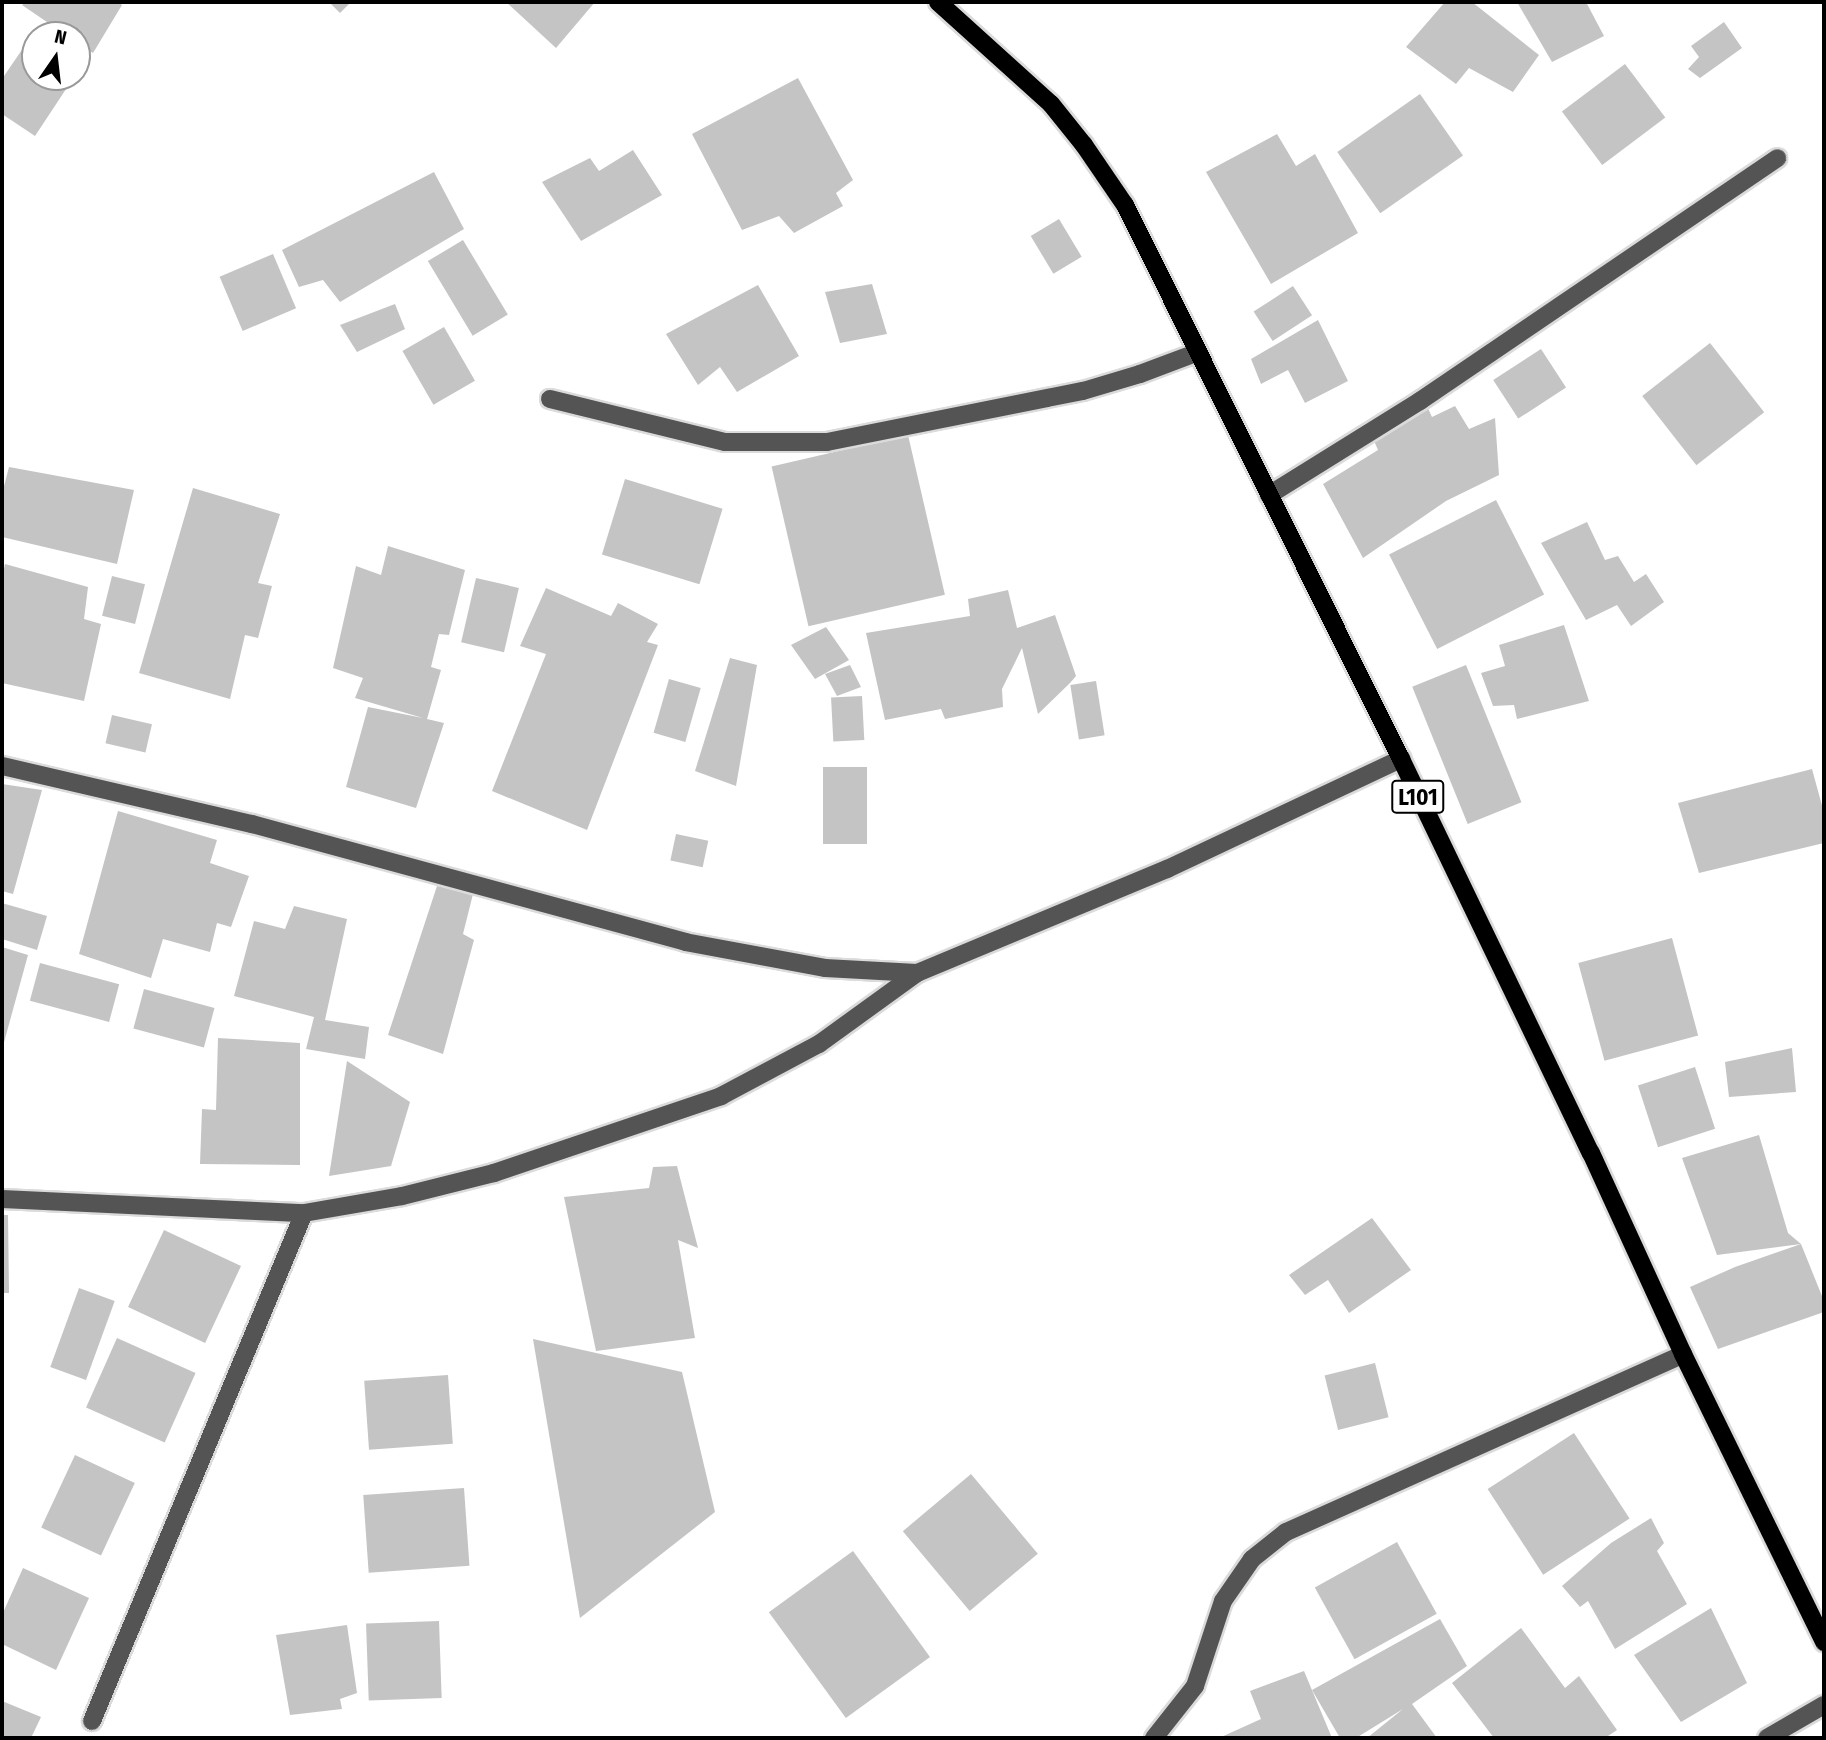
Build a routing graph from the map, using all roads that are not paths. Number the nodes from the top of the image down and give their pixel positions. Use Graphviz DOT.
graph roads {
  1 [pos="939,2"];
  2 [pos="1777,158"];
  3 [pos="1196,353"];
  4 [pos="550,399"];
  5 [pos="1269,495"];
  6 [pos="1401,759"];
  7 [pos="2,766"];
  8 [pos="917,973"];
  9 [pos="2,1199"];
  10 [pos="304,1213"];
  11 [pos="1683,1354"];
  12 [pos="1824,1642"];
  13 [pos="1824,1705"];
  14 [pos="92,1721"];
  15 [pos="1154,1738"];
  16 [pos="1767,1738"];
  1 -- 3 [label="main road, L101"];
  2 -- 5 [label="street"];
  3 -- 4 [label="street"];
  3 -- 5 [label="main road, L101"];
  5 -- 6 [label="main road, L101"];
  6 -- 8 [label="street"];
  6 -- 11 [label="main road, L101"];
  7 -- 8 [label="street"];
  8 -- 10 [label="street"];
  9 -- 10 [label="street"];
  10 -- 14 [label="street"];
  11 -- 12 [label="main road, L101"];
  11 -- 15 [label="street"];
  13 -- 16 [label="street"];
}
